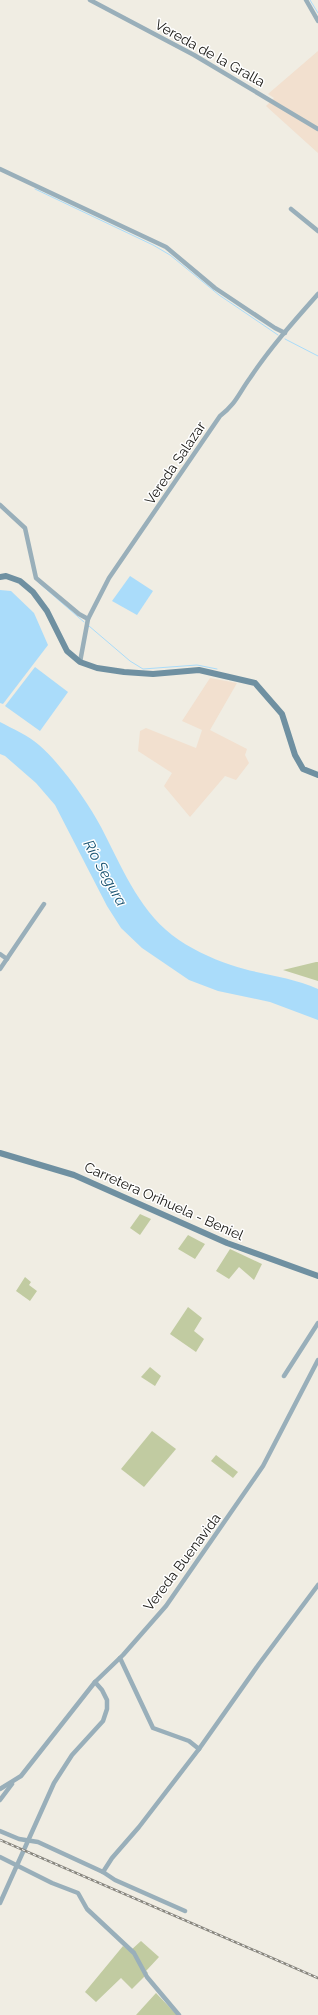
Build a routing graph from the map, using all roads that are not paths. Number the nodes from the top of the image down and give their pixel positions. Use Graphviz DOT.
graph roads {
  1 [pos="90,0"];
  2 [pos="306,0"];
  3 [pos="318,21"];
  4 [pos="318,128"];
  5 [pos="0,169"];
  6 [pos="291,209"];
  7 [pos="318,231"];
  8 [pos="318,294"];
  9 [pos="285,333"];
  10 [pos="0,505"];
  11 [pos="0,577"];
  12 [pos="88,620"];
  13 [pos="80,662"];
  14 [pos="318,774"];
  15 [pos="44,904"];
  16 [pos="0,954"];
  17 [pos="7,959"];
  18 [pos="0,969"];
  19 [pos="0,1153"];
  20 [pos="318,1276"];
  21 [pos="318,1323"];
  22 [pos="318,1360"];
  23 [pos="284,1376"];
  24 [pos="318,1585"];
  25 [pos="120,1658"];
  26 [pos="95,1682"];
  27 [pos="199,1749"];
  28 [pos="13,1782"];
  29 [pos="0,1789"];
  30 [pos="0,1800"];
  31 [pos="0,1831"];
  32 [pos="0,1857"];
  33 [pos="103,1872"];
  34 [pos="0,1903"];
  35 [pos="185,1912"];
  36 [pos="179,2015"];
  1 -- 4 [label="street, Vereda de la Gralla"];
  2 -- 3 [label="street"];
  5 -- 9 [label="street"];
  6 -- 7 [label="street"];
  8 -- 9 [label="street, Vereda Salazar"];
  9 -- 12 [label="street, Vereda Salazar"];
  10 -- 12 [label="street"];
  11 -- 13 [label="main road"];
  12 -- 13 [label="street, Vereda Salazar"];
  13 -- 14 [label="main road"];
  15 -- 17 [label="street"];
  16 -- 17 [label="street"];
  17 -- 18 [label="street"];
  19 -- 20 [label="main road, Carretera Orihuela - Beniel"];
  21 -- 23 [label="street"];
  22 -- 25 [label="street, Vereda Buenavida"];
  24 -- 27 [label="street"];
  25 -- 26 [label="street, Vereda Buenavida"];
  25 -- 27 [label="street"];
  26 -- 28 [label="street, Vereda Buenavida"];
  26 -- 34 [label="street"];
  27 -- 33 [label="street"];
  28 -- 29 [label="street"];
  28 -- 30 [label="street"];
  31 -- 33 [label="street"];
  32 -- 36 [label="street"];
  33 -- 35 [label="street"];
}
